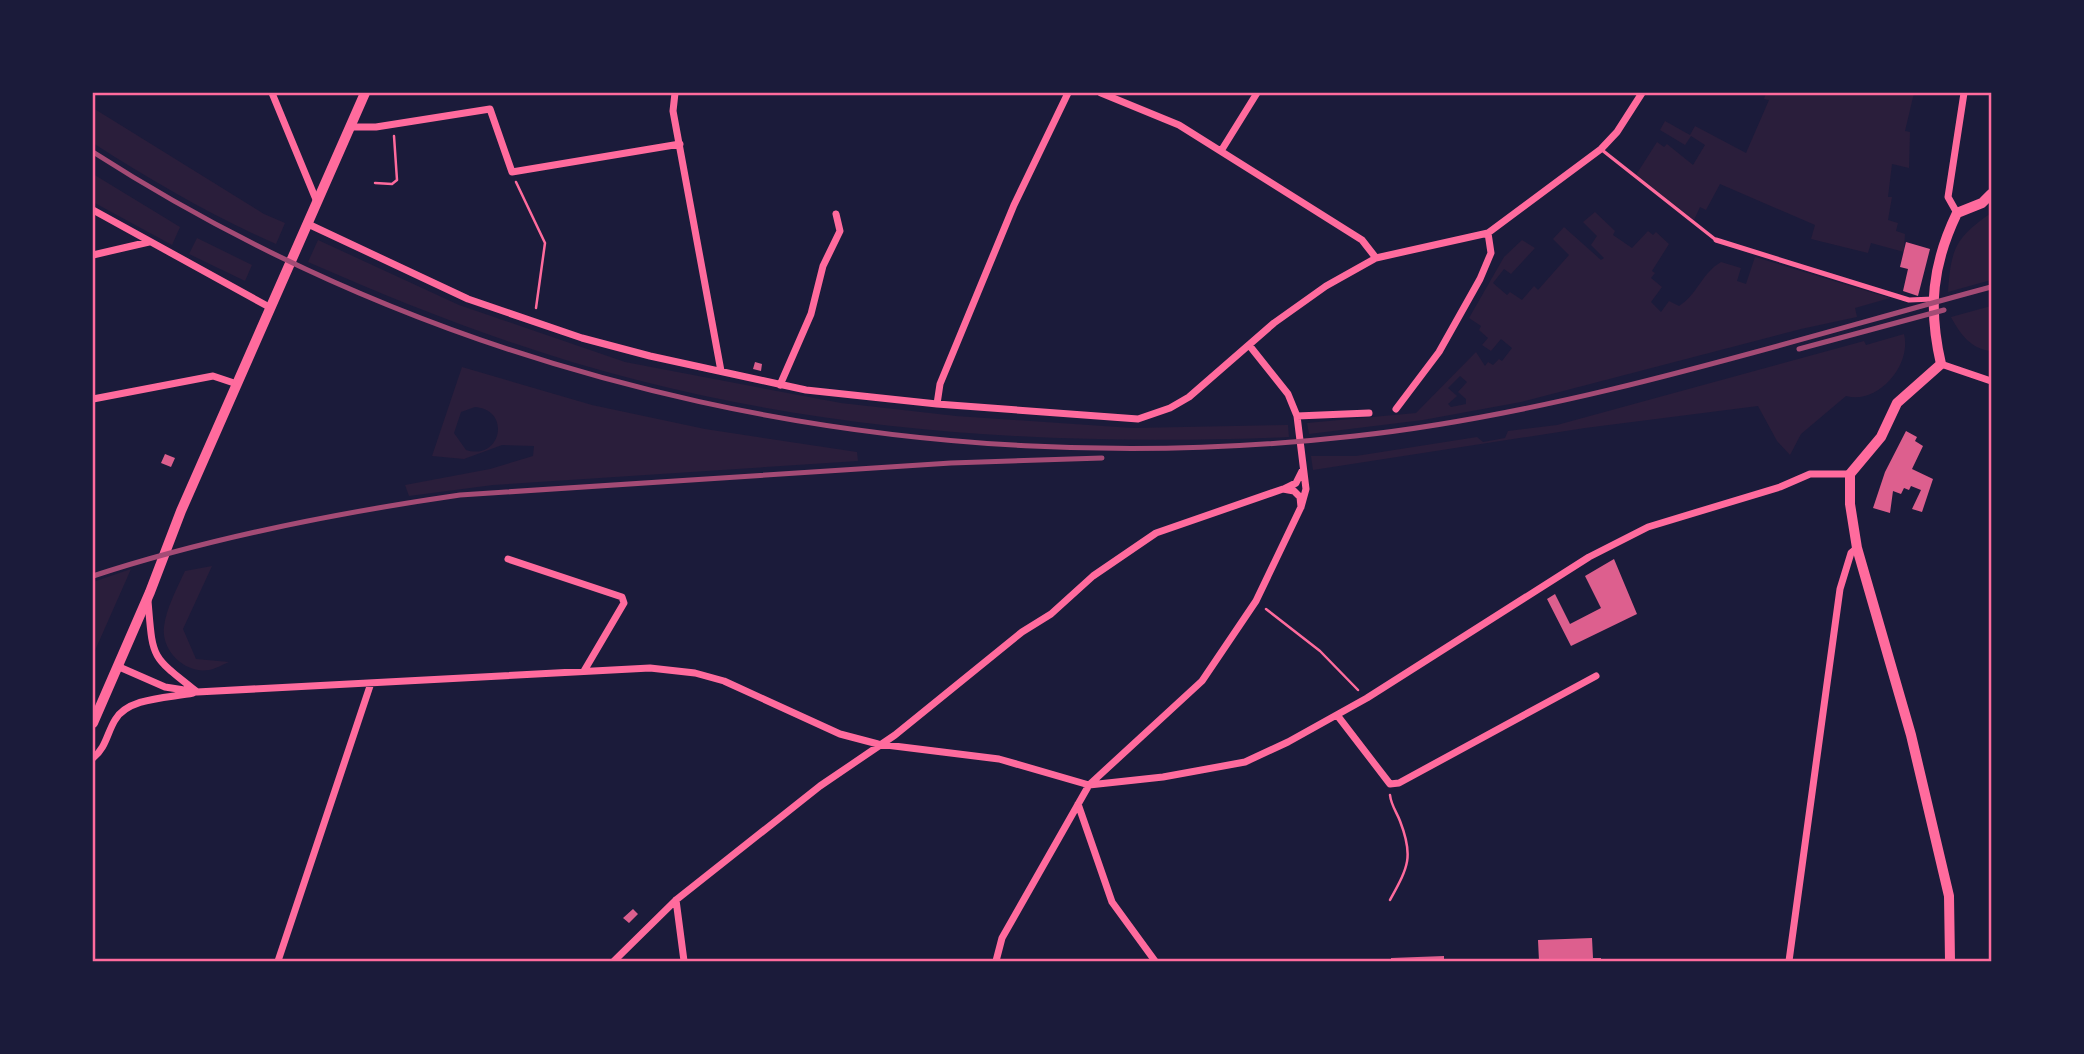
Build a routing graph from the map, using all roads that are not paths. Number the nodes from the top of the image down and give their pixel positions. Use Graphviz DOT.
graph roads {
  1 [pos="272,93"];
  2 [pos="365,93"];
  3 [pos="675,93"];
  4 [pos="1068,93"];
  5 [pos="1101,93"];
  6 [pos="1256,93"];
  7 [pos="1642,93"];
  8 [pos="1965,93"];
  9 [pos="350,127"];
  10 [pos="680,144"];
  11 [pos="1601,149"];
  12 [pos="1221,151"];
  13 [pos="1991,194"];
  14 [pos="317,202"];
  15 [pos="93,210"];
  16 [pos="1957,212"];
  17 [pos="836,214"];
  18 [pos="308,224"];
  19 [pos="1488,233"];
  20 [pos="1716,240"];
  21 [pos="150,242"];
  22 [pos="93,255"];
  23 [pos="1377,258"];
  24 [pos="1933,299"];
  25 [pos="271,308"];
  26 [pos="1249,345"];
  27 [pos="1941,364"];
  28 [pos="721,371"];
  29 [pos="1991,381"];
  30 [pos="237,384"];
  31 [pos="780,385"];
  32 [pos="93,399"];
  33 [pos="937,404"];
  34 [pos="1396,409"];
  35 [pos="1369,413"];
  36 [pos="1297,420"];
  37 [pos="1303,471"];
  38 [pos="1850,474"];
  39 [pos="1283,489"];
  40 [pos="1301,507"];
  41 [pos="1857,548"];
  42 [pos="508,559"];
  43 [pos="149,595"];
  44 [pos="117,666"];
  45 [pos="584,671"];
  46 [pos="1596,676"];
  47 [pos="371,683"];
  48 [pos="197,692"];
  49 [pos="1337,715"];
  50 [pos="93,723"];
  51 [pos="878,744"];
  52 [pos="93,758"];
  53 [pos="1089,785"];
  54 [pos="1078,804"];
  55 [pos="676,900"];
  56 [pos="278,961"];
  57 [pos="614,961"];
  58 [pos="684,961"];
  59 [pos="996,961"];
  60 [pos="1155,961"];
  61 [pos="1789,961"];
  62 [pos="1950,961"];
  1 -- 14 [label="street"];
  2 -- 9 [label="main road"];
  3 -- 10 [label="street"];
  4 -- 33 [label="street"];
  5 -- 12 [label="street"];
  6 -- 12 [label="street"];
  7 -- 11 [label="street"];
  8 -- 16 [label="street"];
  9 -- 10 [label="street"];
  9 -- 14 [label="main road"];
  10 -- 28 [label="street"];
  11 -- 19 [label="street"];
  11 -- 20 [label="lane"];
  12 -- 23 [label="street"];
  13 -- 16 [label="street"];
  14 -- 18 [label="main road"];
  15 -- 21 [label="street"];
  16 -- 24 [label="street"];
  17 -- 31 [label="street"];
  18 -- 25 [label="main road"];
  18 -- 28 [label="street"];
  19 -- 23 [label="street"];
  19 -- 34 [label="street"];
  20 -- 24 [label="street"];
  21 -- 22 [label="street"];
  21 -- 25 [label="street"];
  23 -- 26 [label="street"];
  24 -- 27 [label="street"];
  25 -- 30 [label="main road"];
  26 -- 33 [label="street"];
  26 -- 36 [label="street"];
  27 -- 29 [label="street"];
  27 -- 38 [label="street"];
  28 -- 31 [label="street"];
  30 -- 32 [label="street"];
  30 -- 43 [label="main road"];
  31 -- 33 [label="street"];
  35 -- 36 [label="street"];
  36 -- 37 [label="street"];
  37 -- 39 [label="street"];
  37 -- 40 [label="street"];
  38 -- 41 [label="street"];
  38 -- 49 [label="street"];
  39 -- 40 [label="street"];
  39 -- 51 [label="street"];
  40 -- 53 [label="street"];
  41 -- 61 [label="street"];
  41 -- 62 [label="street"];
  42 -- 45 [label="street"];
  43 -- 44 [label="main road"];
  43 -- 48 [label="street"];
  44 -- 48 [label="street"];
  44 -- 50 [label="main road"];
  45 -- 47 [label="street"];
  45 -- 51 [label="street"];
  46 -- 49 [label="street"];
  47 -- 48 [label="street"];
  47 -- 56 [label="street"];
  48 -- 52 [label="street"];
  49 -- 53 [label="street"];
  51 -- 53 [label="street"];
  51 -- 55 [label="street"];
  53 -- 54 [label="street"];
  54 -- 59 [label="street"];
  54 -- 60 [label="street"];
  55 -- 57 [label="street"];
  55 -- 58 [label="street"];
}
